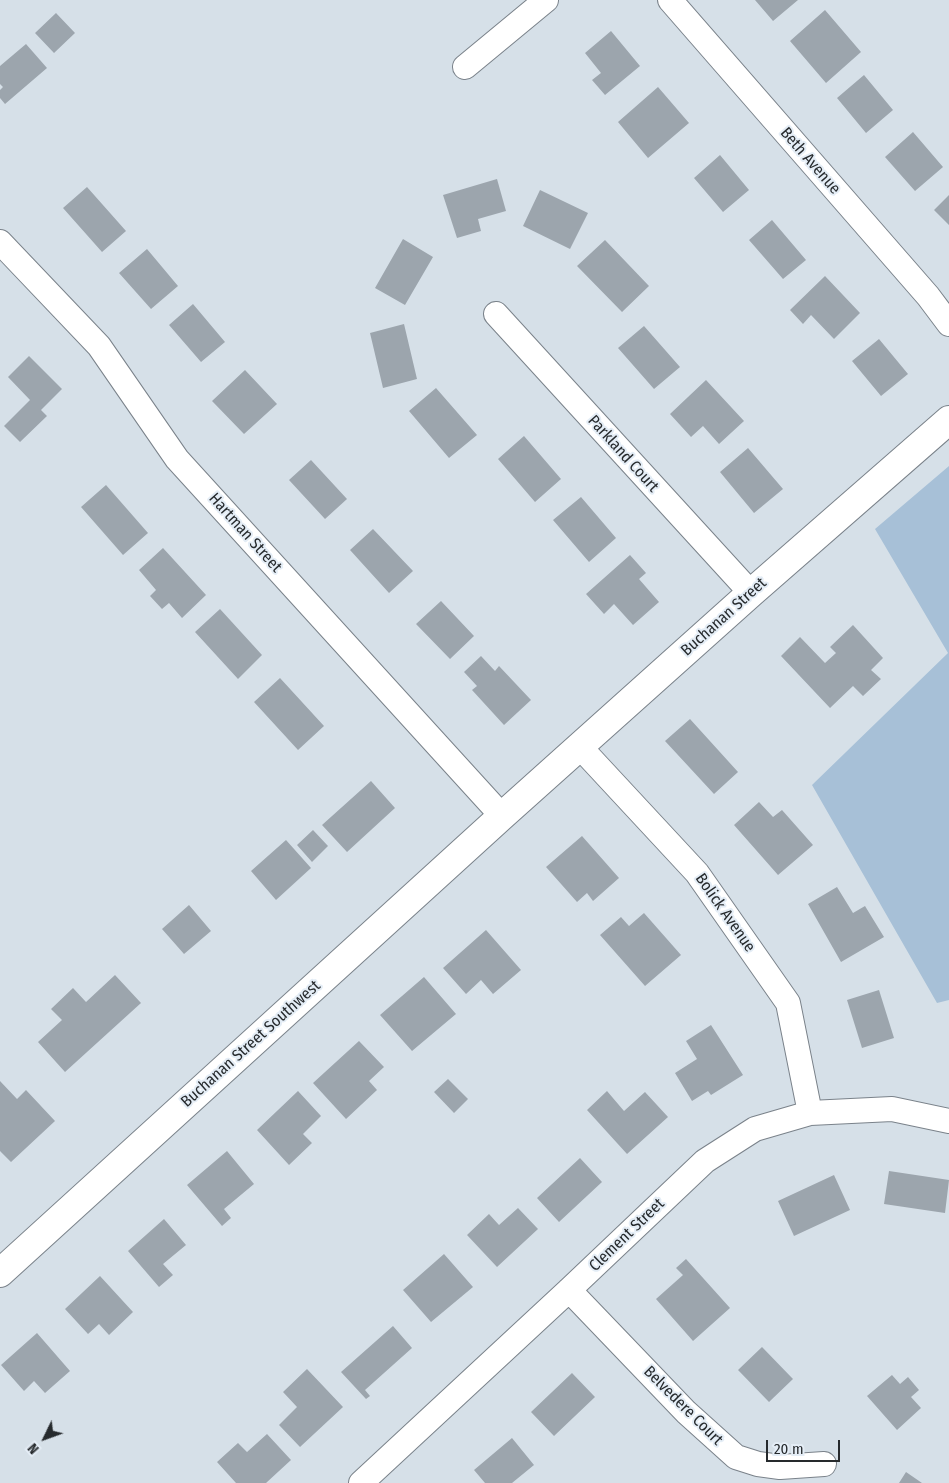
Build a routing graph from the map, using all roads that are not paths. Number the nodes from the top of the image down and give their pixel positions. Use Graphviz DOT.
graph roads {
  1 [pos="546,0"];
  2 [pos="670,0"];
  3 [pos="465,67"];
  4 [pos="0,242"];
  5 [pos="496,314"];
  6 [pos="949,324"];
  7 [pos="949,420"];
  8 [pos="751,593"];
  9 [pos="580,747"];
  10 [pos="502,816"];
  11 [pos="810,1113"];
  12 [pos="949,1121"];
  13 [pos="0,1273"];
  14 [pos="569,1290"];
  15 [pos="824,1464"];
  16 [pos="361,1483"];
  1 -- 3 [label="street"];
  2 -- 6 [label="street, Beth Avenue"];
  4 -- 10 [label="street, Hartman Street"];
  5 -- 8 [label="street, Parkland Court"];
  7 -- 8 [label="street, Buchanan Street"];
  8 -- 9 [label="street, Buchanan Street"];
  9 -- 10 [label="street, Buchanan Street"];
  9 -- 11 [label="street, Bolick Avenue"];
  10 -- 13 [label="street, Buchanan Street Southwest"];
  11 -- 12 [label="street, Clement Street"];
  11 -- 14 [label="street, Clement Street"];
  14 -- 15 [label="street, Belvedere Court"];
  14 -- 16 [label="street, Clement Street"];
}
